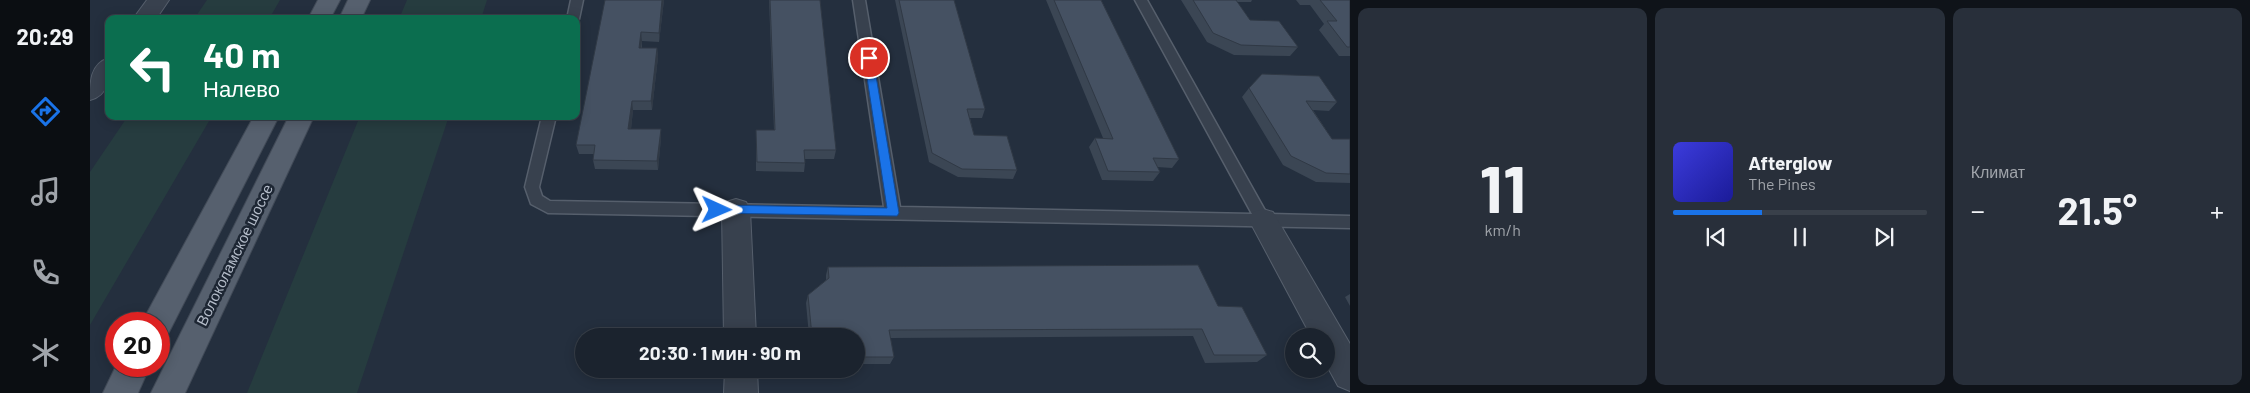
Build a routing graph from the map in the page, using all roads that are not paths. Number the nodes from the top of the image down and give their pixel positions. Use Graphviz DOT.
graph roads {
  1 [pos="158,0"];
  2 [pos="329,0"];
  3 [pos="359,0"];
  4 [pos="577,0"];
  5 [pos="859,0"];
  6 [pos="1141,0"];
  7 [pos="147,15"];
  8 [pos="321,15"];
  9 [pos="352,15"];
  10 [pos="574,15"];
  11 [pos="105,71"];
  12 [pos="90,92"];
  13 [pos="265,120"];
  14 [pos="300,120"];
  15 [pos="548,120"];
  16 [pos="736,210"];
  17 [pos="893,213"];
  18 [pos="1263,220"];
  19 [pos="1350,222"];
  20 [pos="163,312"];
  21 [pos="740,328"];
  22 [pos="1350,375"];
  23 [pos="128,377"];
  24 [pos="740,378"];
  25 [pos="120,393"];
  26 [pos="168,393"];
  27 [pos="741,393"];
  1 -- 7 [label="street"];
  2 -- 8 [label="main road"];
  3 -- 9 [label="main road"];
  4 -- 10 [label="lane"];
  5 -- 17 [label="lane"];
  6 -- 18 [label="lane"];
  11 -- 12 [label="street"];
  13 -- 20 [label="main road"];
  14 -- 26 [label="main road, Волоколамское шоссе"];
  15 -- 16 [label="lane"];
  16 -- 17 [label="lane"];
  16 -- 21 [label="street"];
  17 -- 18 [label="lane"];
  18 -- 19 [label="lane"];
  18 -- 22 [label="street"];
  23 -- 25 [label="main road"];
  24 -- 27 [label="street"];
}
